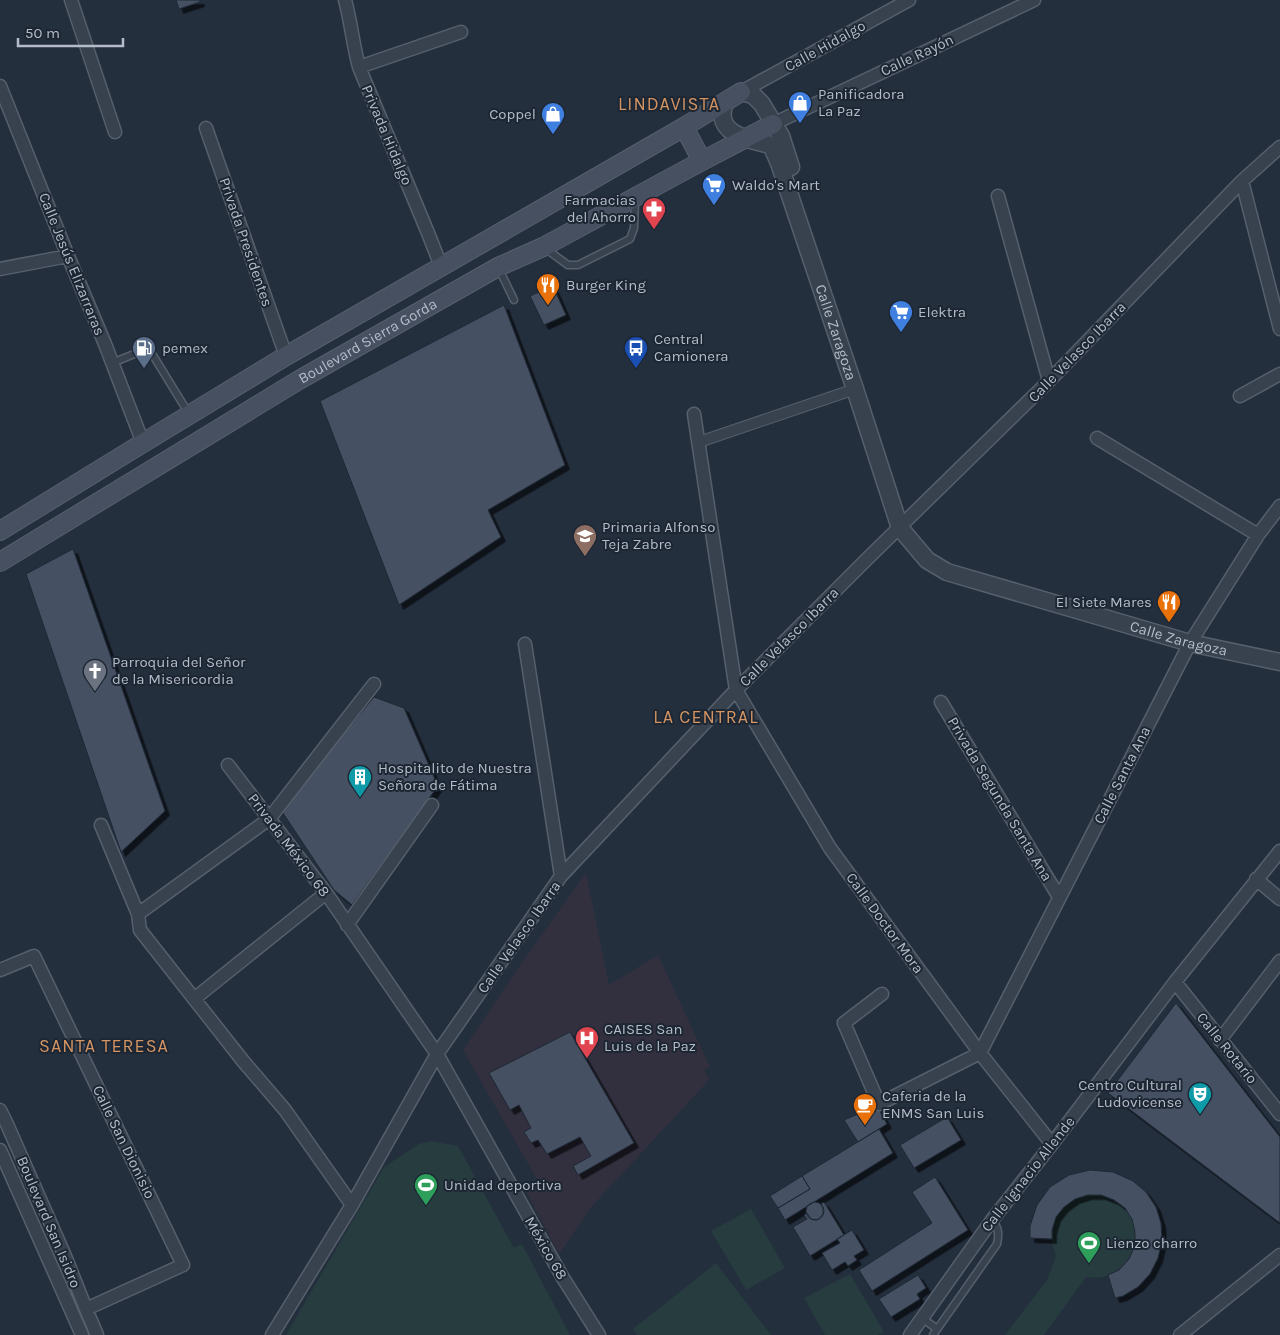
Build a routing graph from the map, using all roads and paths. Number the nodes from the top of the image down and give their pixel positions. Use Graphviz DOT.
graph roads {
  1 [pos="71,0"];
  2 [pos="345,0"];
  3 [pos="909,0"];
  4 [pos="1034,0"];
  5 [pos="461,32"];
  6 [pos="359,67"];
  7 [pos="0,86"];
  8 [pos="741,92"];
  9 [pos="725,102"];
  10 [pos="773,124"];
  11 [pos="684,127"];
  12 [pos="206,128"];
  13 [pos="115,132"];
  14 [pos="744,138"];
  15 [pos="1280,147"];
  16 [pos="702,160"];
  17 [pos="1242,181"];
  18 [pos="998,196"];
  19 [pos="635,197"];
  20 [pos="482,243"];
  21 [pos="543,247"];
  22 [pos="68,256"];
  23 [pos="441,266"];
  24 [pos="498,267"];
  25 [pos="0,269"];
  26 [pos="514,300"];
  27 [pos="1280,329"];
  28 [pos="286,356"];
  29 [pos="112,363"];
  30 [pos="1280,374"];
  31 [pos="1049,380"];
  32 [pos="855,389"];
  33 [pos="1240,396"];
  34 [pos="694,414"];
  35 [pos="190,415"];
  36 [pos="1097,438"];
  37 [pos="699,442"];
  38 [pos="142,443"];
  39 [pos="1280,506"];
  40 [pos="904,523"];
  41 [pos="0,531"];
  42 [pos="1258,535"];
  43 [pos="0,562"];
  44 [pos="1190,643"];
  45 [pos="525,644"];
  46 [pos="1280,662"];
  47 [pos="374,684"];
  48 [pos="736,690"];
  49 [pos="941,702"];
  50 [pos="228,765"];
  51 [pos="432,804"];
  52 [pos="269,818"];
  53 [pos="101,825"];
  54 [pos="1280,851"];
  55 [pos="561,876"];
  56 [pos="1256,879"];
  57 [pos="326,894"];
  58 [pos="1059,897"];
  59 [pos="1280,899"];
  60 [pos="138,914"];
  61 [pos="348,926"];
  62 [pos="1280,961"];
  63 [pos="0,970"];
  64 [pos="1175,982"];
  65 [pos="882,994"];
  66 [pos="194,999"];
  67 [pos="1220,1040"];
  68 [pos="980,1053"];
  69 [pos="437,1054"];
  70 [pos="0,1110"];
  71 [pos="1280,1114"];
  72 [pos="1052,1144"];
  73 [pos="0,1150"];
  74 [pos="352,1205"];
  75 [pos="992,1220"];
  76 [pos="1280,1255"];
  77 [pos="65,1256"];
  78 [pos="50,1264"];
  79 [pos="86,1310"];
  80 [pos="922,1318"];
  81 [pos="937,1328"];
  82 [pos="82,1335"];
  83 [pos="97,1335"];
  84 [pos="272,1335"];
  85 [pos="599,1335"];
  86 [pos="910,1335"];
  87 [pos="933,1335"];
  88 [pos="1180,1335"];
  1 -- 13 [label="street"];
  2 -- 6 [label="street, Privada Hidalgo"];
  3 -- 8 [label="street, Calle Hidalgo"];
  4 -- 10 [label="street, Calle Rayón"];
  5 -- 6 [label="street"];
  6 -- 23 [label="street, Privada Hidalgo"];
  7 -- 22 [label="street, Calle Jesús Elizarraras"];
  8 -- 9 [label="main road, Boulevard Sierra Gorda"];
  8 -- 10 [label="street"];
  9 -- 11 [label="main road, Boulevard Sierra Gorda"];
  9 -- 14 [label="street"];
  10 -- 14 [label="main road, Boulevard Sierra Gorda"];
  10 -- 40 [label="street, Calle Zaragoza"];
  11 -- 16 [label="main road"];
  11 -- 20 [label="main road, Boulevard Sierra Gorda"];
  12 -- 28 [label="street, Privada Presidentes"];
  14 -- 16 [label="main road, Boulevard Sierra Gorda"];
  14 -- 32 [label="street, Calle Zaragoza"];
  15 -- 17 [label="street, Calle Velasco Ibarra"];
  16 -- 19 [label="main road, Boulevard Sierra Gorda"];
  17 -- 27 [label="street"];
  17 -- 31 [label="street, Calle Velasco Ibarra"];
  18 -- 31 [label="street"];
  19 -- 21 [label="main road, Boulevard Sierra Gorda"];
  19 -- 21 [label="lane"];
  20 -- 23 [label="main road, Boulevard Sierra Gorda"];
  20 -- 24 [label="main road"];
  21 -- 24 [label="main road, Boulevard Sierra Gorda"];
  22 -- 25 [label="street"];
  22 -- 29 [label="street, Calle Jesús Elizarraras"];
  23 -- 28 [label="main road, Boulevard Sierra Gorda"];
  24 -- 26 [label="lane"];
  24 -- 43 [label="main road, Boulevard Sierra Gorda"];
  28 -- 35 [label="main road, Boulevard Sierra Gorda"];
  29 -- 35 [label="lane"];
  29 -- 38 [label="street, Calle Jesús Elizarraras"];
  30 -- 33 [label="street"];
  31 -- 40 [label="street, Calle Velasco Ibarra"];
  32 -- 37 [label="street"];
  32 -- 40 [label="street, Calle Zaragoza"];
  34 -- 37 [label="street"];
  35 -- 38 [label="main road, Boulevard Sierra Gorda"];
  36 -- 42 [label="street"];
  37 -- 48 [label="street"];
  38 -- 41 [label="main road, Boulevard Sierra Gorda"];
  39 -- 42 [label="street, Calle Santa Ana"];
  40 -- 44 [label="street, Calle Zaragoza"];
  40 -- 48 [label="street, Calle Velasco Ibarra"];
  42 -- 44 [label="street, Calle Santa Ana"];
  44 -- 46 [label="street, Calle Zaragoza"];
  44 -- 58 [label="street, Calle Santa Ana"];
  45 -- 55 [label="street"];
  47 -- 52 [label="street"];
  48 -- 55 [label="street, Calle Velasco Ibarra"];
  48 -- 68 [label="street, Calle Doctor Mora"];
  49 -- 58 [label="street, Privada Segunda Santa Ana"];
  50 -- 52 [label="street, Privada México 68"];
  51 -- 61 [label="street"];
  52 -- 57 [label="street, Privada México 68"];
  52 -- 60 [label="street"];
  53 -- 60 [label="street"];
  54 -- 56 [label="street, Calle Ignacio Allende"];
  55 -- 69 [label="street, Calle Velasco Ibarra"];
  56 -- 59 [label="street"];
  56 -- 64 [label="street, Calle Ignacio Allende"];
  57 -- 61 [label="street, Privada México 68"];
  57 -- 66 [label="street"];
  58 -- 68 [label="street, Calle Santa Ana"];
  60 -- 66 [label="street"];
  61 -- 69 [label="street, Privada México 68"];
  62 -- 67 [label="street"];
  63 -- 79 [label="street, Calle San Dionisio"];
  64 -- 67 [label="street, Calle Rotario"];
  64 -- 72 [label="street, Calle Ignacio Allende"];
  65 -- 68 [label="street"];
  66 -- 74 [label="street"];
  67 -- 71 [label="street, Calle Rotario"];
  68 -- 72 [label="street, Calle Doctor Mora"];
  69 -- 74 [label="street, Calle Velasco Ibarra"];
  69 -- 85 [label="street, México 68"];
  70 -- 77 [label="street, Boulevard San Isidro"];
  72 -- 75 [label="street, Calle Ignacio Allende"];
  73 -- 78 [label="street, Boulevard San Isidro"];
  74 -- 84 [label="street, Calle Velasco Ibarra"];
  75 -- 80 [label="street, Calle Ignacio Allende"];
  75 -- 81 [label="lane"];
  76 -- 88 [label="street"];
  77 -- 78 [label="street"];
  77 -- 79 [label="street, Boulevard San Isidro"];
  78 -- 82 [label="street, Boulevard San Isidro"];
  79 -- 83 [label="street, Boulevard San Isidro"];
  80 -- 81 [label="lane"];
  80 -- 86 [label="street, Calle Ignacio Allende"];
  81 -- 87 [label="lane"];
}
